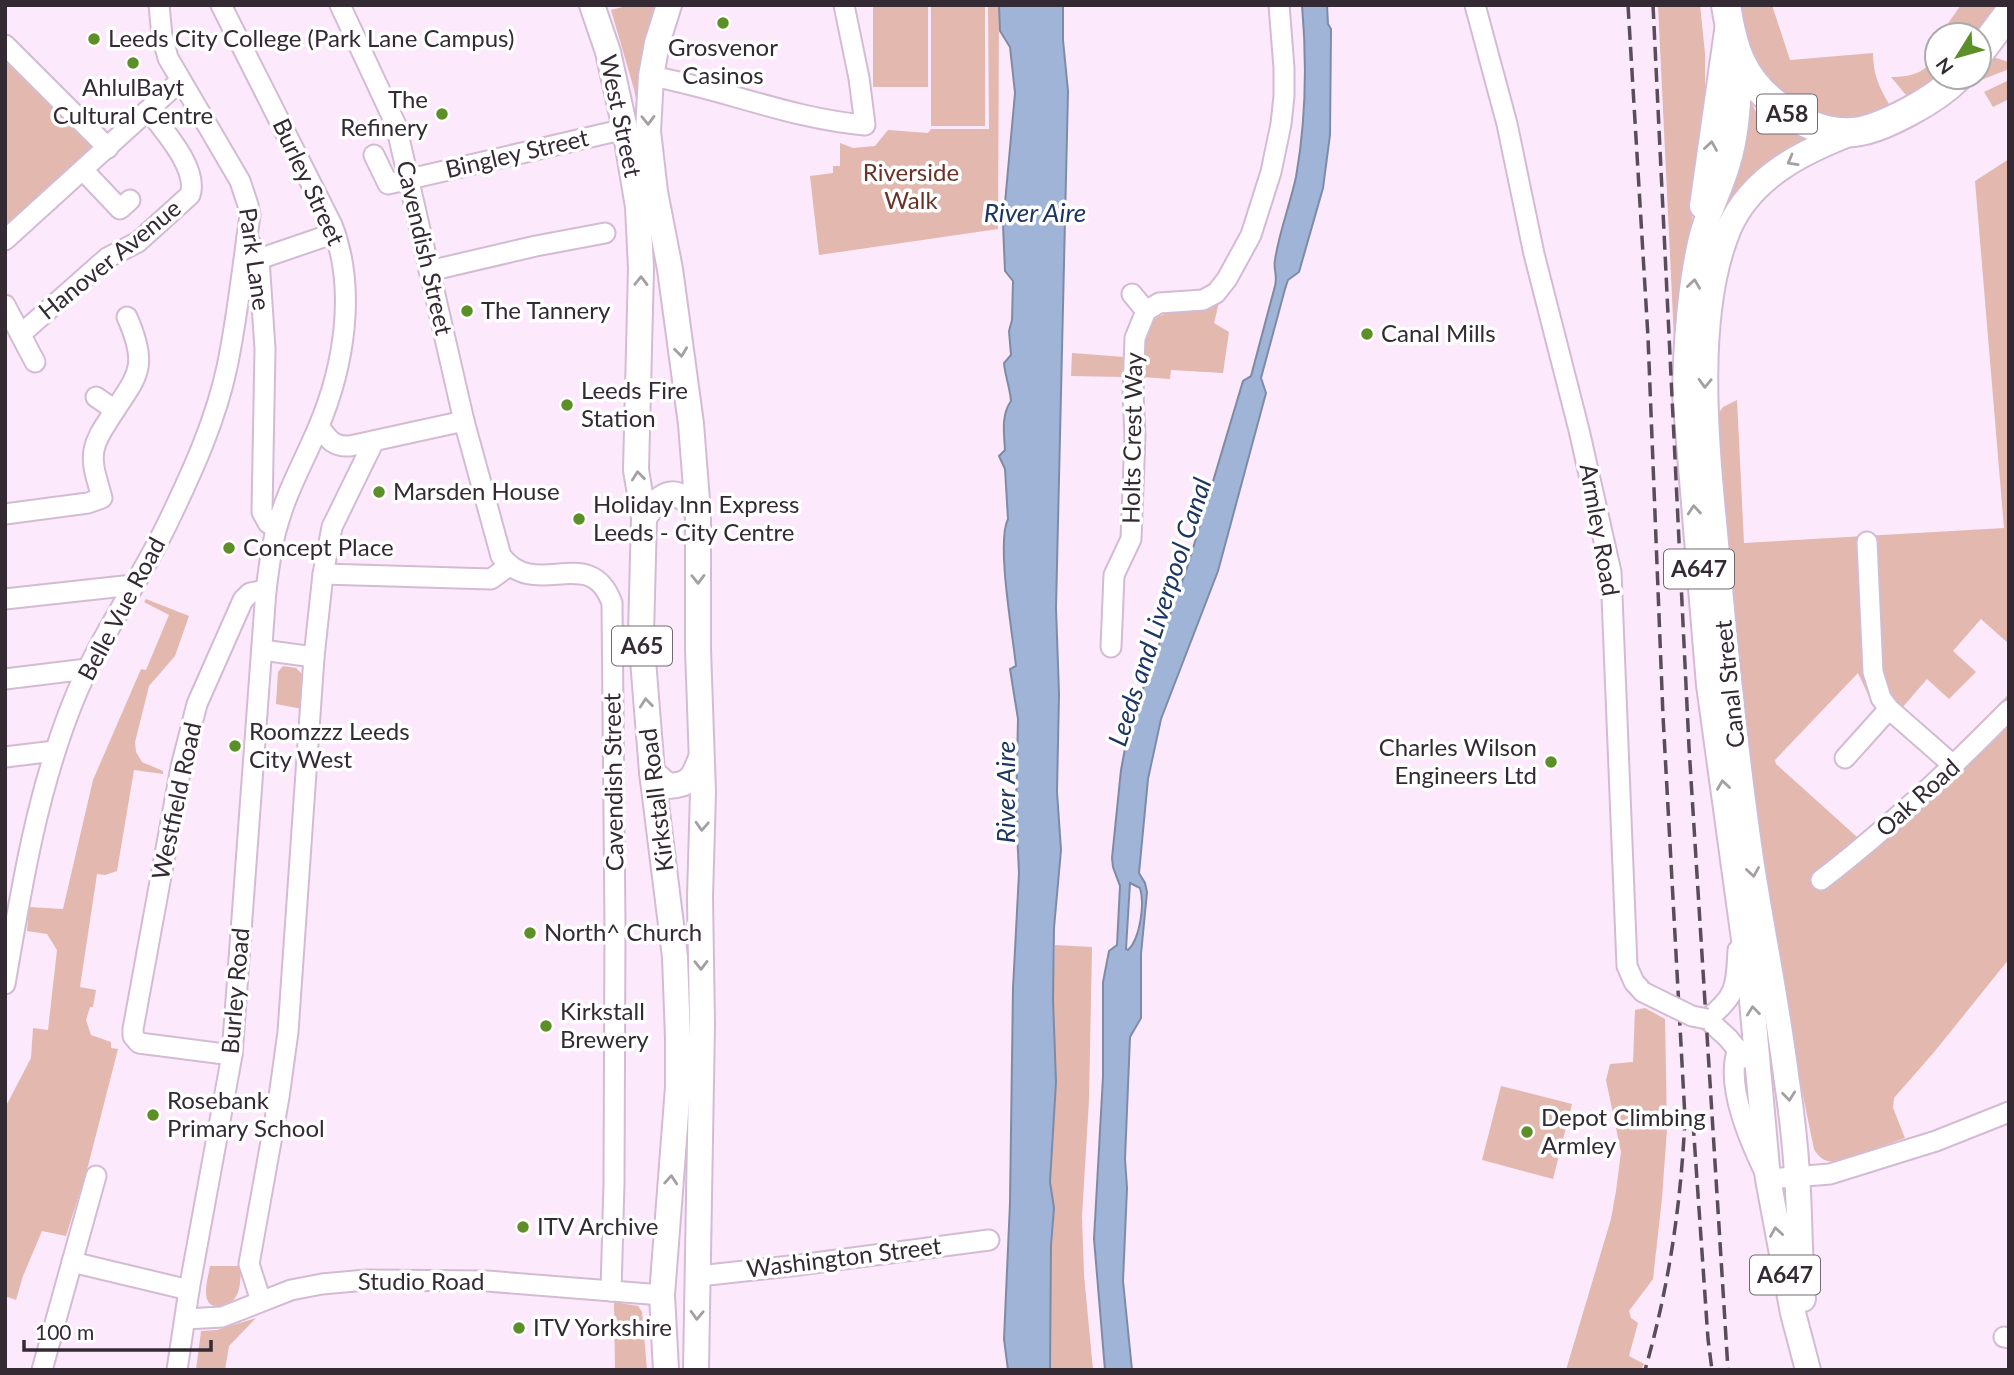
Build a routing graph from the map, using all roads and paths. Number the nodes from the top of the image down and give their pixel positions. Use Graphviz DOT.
graph roads {
  1 [pos="159,5"];
  2 [pos="221,5"];
  3 [pos="341,5"];
  4 [pos="592,5"];
  5 [pos="669,5"];
  6 [pos="844,5"];
  7 [pos="1279,5"];
  8 [pos="1475,5"];
  9 [pos="2009,13"];
  10 [pos="1727,14"];
  11 [pos="1993,35"];
  12 [pos="5,45"];
  13 [pos="1741,63"];
  14 [pos="651,76"];
  15 [pos="180,81"];
  16 [pos="1941,91"];
  17 [pos="149,111"];
  18 [pos="625,129"];
  19 [pos="1854,132"];
  20 [pos="108,148"];
  21 [pos="373,155"];
  22 [pos="83,170"];
  23 [pos="408,179"];
  24 [pos="130,200"];
  25 [pos="639,229"];
  26 [pos="335,233"];
  27 [pos="605,233"];
  28 [pos="247,237"];
  29 [pos="1701,238"];
  30 [pos="5,240"];
  31 [pos="259,259"];
  32 [pos="429,271"];
  33 [pos="1132,294"];
  34 [pos="5,305"];
  35 [pos="1146,311"];
  36 [pos="125,316"];
  37 [pos="21,334"];
  38 [pos="35,362"];
  39 [pos="96,397"];
  40 [pos="115,410"];
  41 [pos="464,421"];
  42 [pos="319,426"];
  43 [pos="374,441"];
  44 [pos="698,513"];
  45 [pos="5,514"];
  46 [pos="644,518"];
  47 [pos="276,528"];
  48 [pos="1867,542"];
  49 [pos="509,566"];
  50 [pos="323,574"];
  51 [pos="133,585"];
  52 [pos="266,590"];
  53 [pos="5,599"];
  54 [pos="1111,647"];
  55 [pos="262,650"];
  56 [pos="314,657"];
  57 [pos="87,669"];
  58 [pos="5,679"];
  59 [pos="1889,709"];
  60 [pos="2009,710"];
  61 [pos="55,751"];
  62 [pos="5,757"];
  63 [pos="701,758"];
  64 [pos="1845,758"];
  65 [pos="1954,766"];
  66 [pos="652,772"];
  67 [pos="1821,880"];
  68 [pos="1740,907"];
  69 [pos="5,984"];
  70 [pos="1707,1020"];
  71 [pos="1738,1049"];
  72 [pos="232,1055"];
  73 [pos="1759,1079"];
  74 [pos="2009,1112"];
  75 [pos="96,1176"];
  76 [pos="1797,1176"];
  77 [pos="1768,1179"];
  78 [pos="668,1218"];
  79 [pos="699,1221"];
  80 [pos="989,1240"];
  81 [pos="72,1262"];
  82 [pos="699,1276"];
  83 [pos="189,1290"];
  84 [pos="611,1292"];
  85 [pos="662,1295"];
  86 [pos="261,1301"];
  87 [pos="185,1319"];
  88 [pos="696,1359"];
  89 [pos="666,1364"];
  90 [pos="42,1370"];
  91 [pos="177,1370"];
  92 [pos="1809,1370"];
  1 -- 15 [label="street, Park Lane"];
  2 -- 26 [label="street, Burley Street"];
  3 -- 23 [label="street, Cavendish Street"];
  4 -- 18 [label="main road, West Street / A65"];
  5 -- 14 [label="main road, A65"];
  6 -- 14 [label="street"];
  7 -- 35 [label="street"];
  8 -- 70 [label="street, Armley Road, bridge"];
  9 -- 11 [label="highway"];
  10 -- 13 [label="highway, A58"];
  29 -- 10 [label="main road, A647, one-way"];
  12 -- 20 [label="street"];
  13 -- 19 [label="highway, A58"];
  13 -- 29 [label="main road, Canal Street / A647"];
  14 -- 44 [label="main road, Kirkstall Road / A65, one-way"];
  15 -- 17 [label="street"];
  15 -- 28 [label="street, Park Lane"];
  16 -- 19 [label="highway, A58"];
  17 -- 20 [label="street"];
  17 -- 37 [label="street, Hanover Avenue"];
  18 -- 23 [label="street, Bingley Street"];
  18 -- 25 [label="main road, West Street / A65"];
  19 -- 76 [label="main road, Canal Street / A647, one-way"];
  20 -- 22 [label="street"];
  21 -- 23 [label="street"];
  22 -- 24 [label="street"];
  22 -- 30 [label="street"];
  23 -- 32 [label="street, Cavendish Street"];
  46 -- 25 [label="main road, Kirkstall Road / A65, one-way"];
  26 -- 31 [label="street"];
  26 -- 42 [label="street, Burley Street"];
  27 -- 32 [label="street"];
  28 -- 31 [label="street, Park Lane"];
  28 -- 51 [label="street, Belle Vue Road"];
  68 -- 29 [label="main road, Canal Street / A647, one-way"];
  31 -- 47 [label="street, Park Lane"];
  32 -- 41 [label="street, Cavendish Street"];
  33 -- 35 [label="street"];
  34 -- 37 [label="street"];
  35 -- 54 [label="street, Holts Crest Way"];
  36 -- 40 [label="street"];
  37 -- 38 [label="street"];
  39 -- 40 [label="street"];
  40 -- 45 [label="street"];
  41 -- 43 [label="street"];
  41 -- 49 [label="street, Cavendish Street"];
  42 -- 43 [label="street"];
  42 -- 47 [label="street, Burley Street"];
  43 -- 50 [label="street"];
  44 -- 46 [label="main road"];
  44 -- 63 [label="main road, Kirkstall Road / A65, one-way"];
  66 -- 46 [label="main road, Kirkstall Road / A65, one-way"];
  47 -- 52 [label="street, Burley Road"];
  48 -- 59 [label="street"];
  49 -- 50 [label="street"];
  49 -- 84 [label="street, Cavendish Street"];
  50 -- 56 [label="street"];
  51 -- 53 [label="street"];
  51 -- 57 [label="street, Belle Vue Road"];
  52 -- 55 [label="street, Burley Road"];
  52 -- 72 [label="street, Westfield Road"];
  55 -- 56 [label="street"];
  55 -- 72 [label="street, Burley Road"];
  56 -- 86 [label="street"];
  57 -- 58 [label="street"];
  57 -- 61 [label="street, Belle Vue Road"];
  59 -- 64 [label="street"];
  59 -- 65 [label="street"];
  60 -- 65 [label="street, Oak Road"];
  61 -- 62 [label="street"];
  61 -- 69 [label="street, Belle Vue Road"];
  63 -- 66 [label="main road"];
  63 -- 79 [label="main road, Kirkstall Road / A65, one-way"];
  65 -- 67 [label="street, Oak Road"];
  78 -- 66 [label="main road, Kirkstall Road / A65, one-way"];
  68 -- 70 [label="street"];
  73 -- 68 [label="main road, Canal Street / A647, one-way"];
  70 -- 71 [label="street, Armley Road"];
  71 -- 73 [label="street, Armley Road"];
  71 -- 77 [label="street"];
  72 -- 83 [label="street, Burley Road"];
  73 -- 77 [label="main road, A647"];
  74 -- 76 [label="street"];
  75 -- 81 [label="street"];
  76 -- 77 [label="street"];
  76 -- 92 [label="main road, A647"];
  92 -- 77 [label="main road, A647, one-way"];
  78 -- 79 [label="main road"];
  78 -- 85 [label="main road, Kirkstall Road / A65"];
  79 -- 82 [label="main road, Kirkstall Road / A65"];
  80 -- 82 [label="street, Washington Street"];
  81 -- 83 [label="street"];
  81 -- 90 [label="street"];
  82 -- 88 [label="main road, Kirkstall Road / A65, one-way"];
  83 -- 87 [label="street, Burley Road"];
  84 -- 85 [label="street, Studio Road"];
  84 -- 86 [label="street, Studio Road"];
  85 -- 89 [label="main road, Kirkstall Road / A65"];
  86 -- 87 [label="street, Studio Road"];
  87 -- 91 [label="street, Burley Road"];
  88 -- 89 [label="main road"];
}
